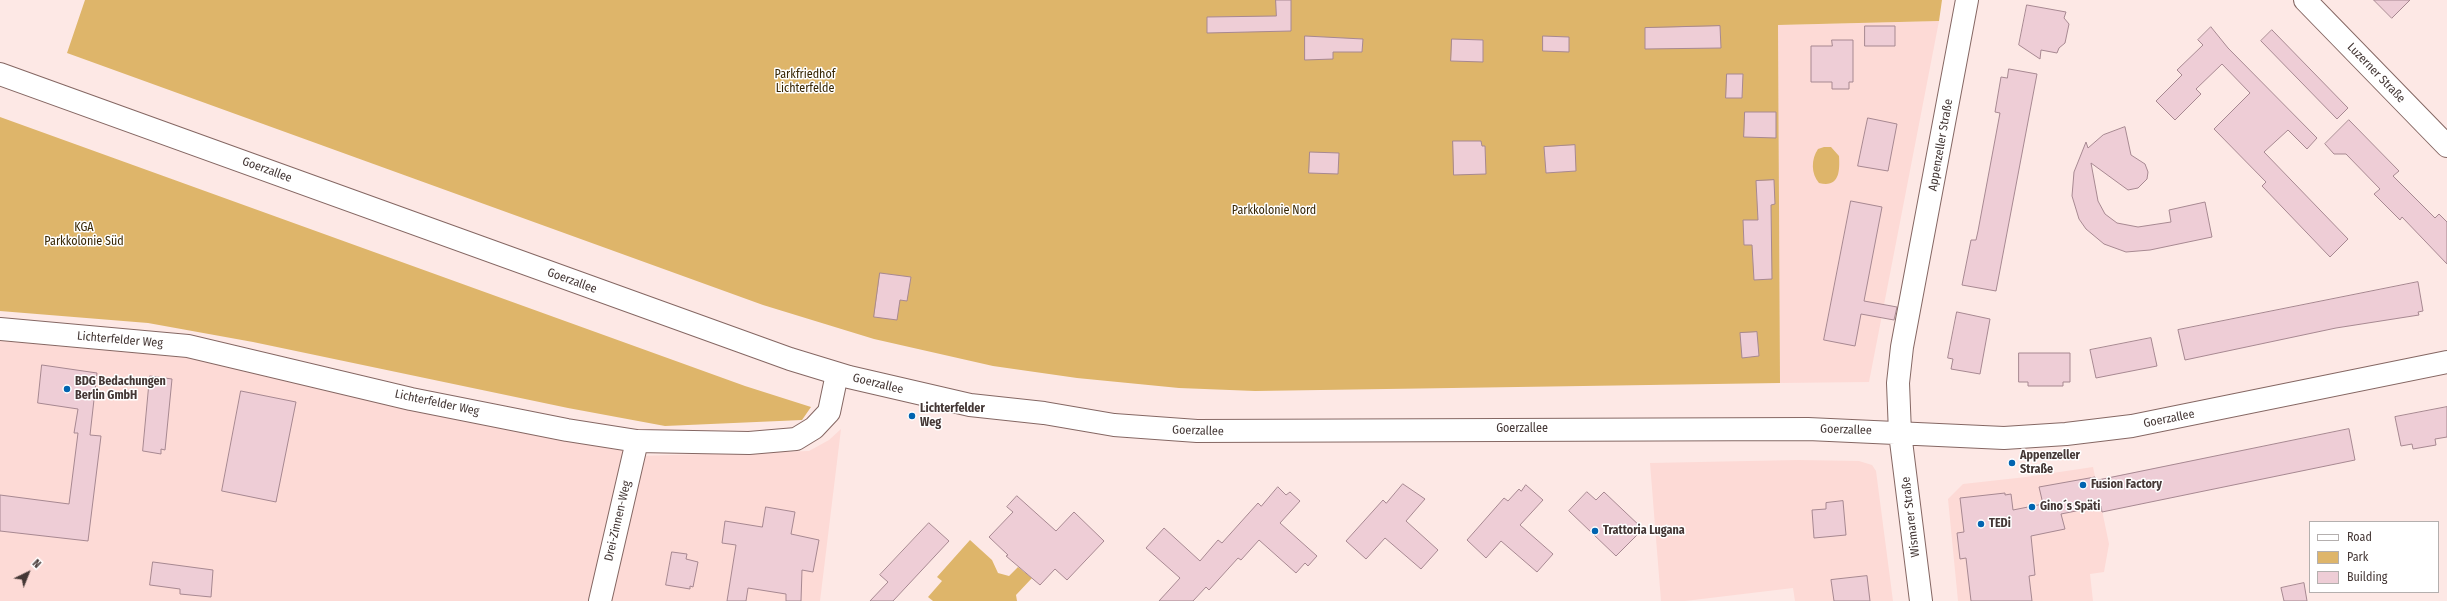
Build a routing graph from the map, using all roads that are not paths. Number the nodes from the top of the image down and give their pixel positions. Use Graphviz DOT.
graph roads {
  1 [pos="1967,0"];
  2 [pos="2305,0"];
  3 [pos="0,74"];
  4 [pos="2447,146"];
  5 [pos="0,329"];
  6 [pos="2447,362"];
  7 [pos="837,374"];
  8 [pos="1900,433"];
  9 [pos="637,441"];
  10 [pos="600,601"];
  11 [pos="1921,601"];
  1 -- 8 [label="main road, Appenzeller Straße"];
  2 -- 4 [label="main road, Luzerner Straße"];
  3 -- 7 [label="main road, Goerzallee"];
  5 -- 9 [label="main road, Lichterfelder Weg"];
  6 -- 8 [label="main road, Goerzallee"];
  7 -- 8 [label="main road, Goerzallee"];
  7 -- 9 [label="main road, Lichterfelder Weg"];
  8 -- 11 [label="main road, Wismarer Straße"];
  9 -- 10 [label="main road, Drei-Zinnen-Weg"];
}
